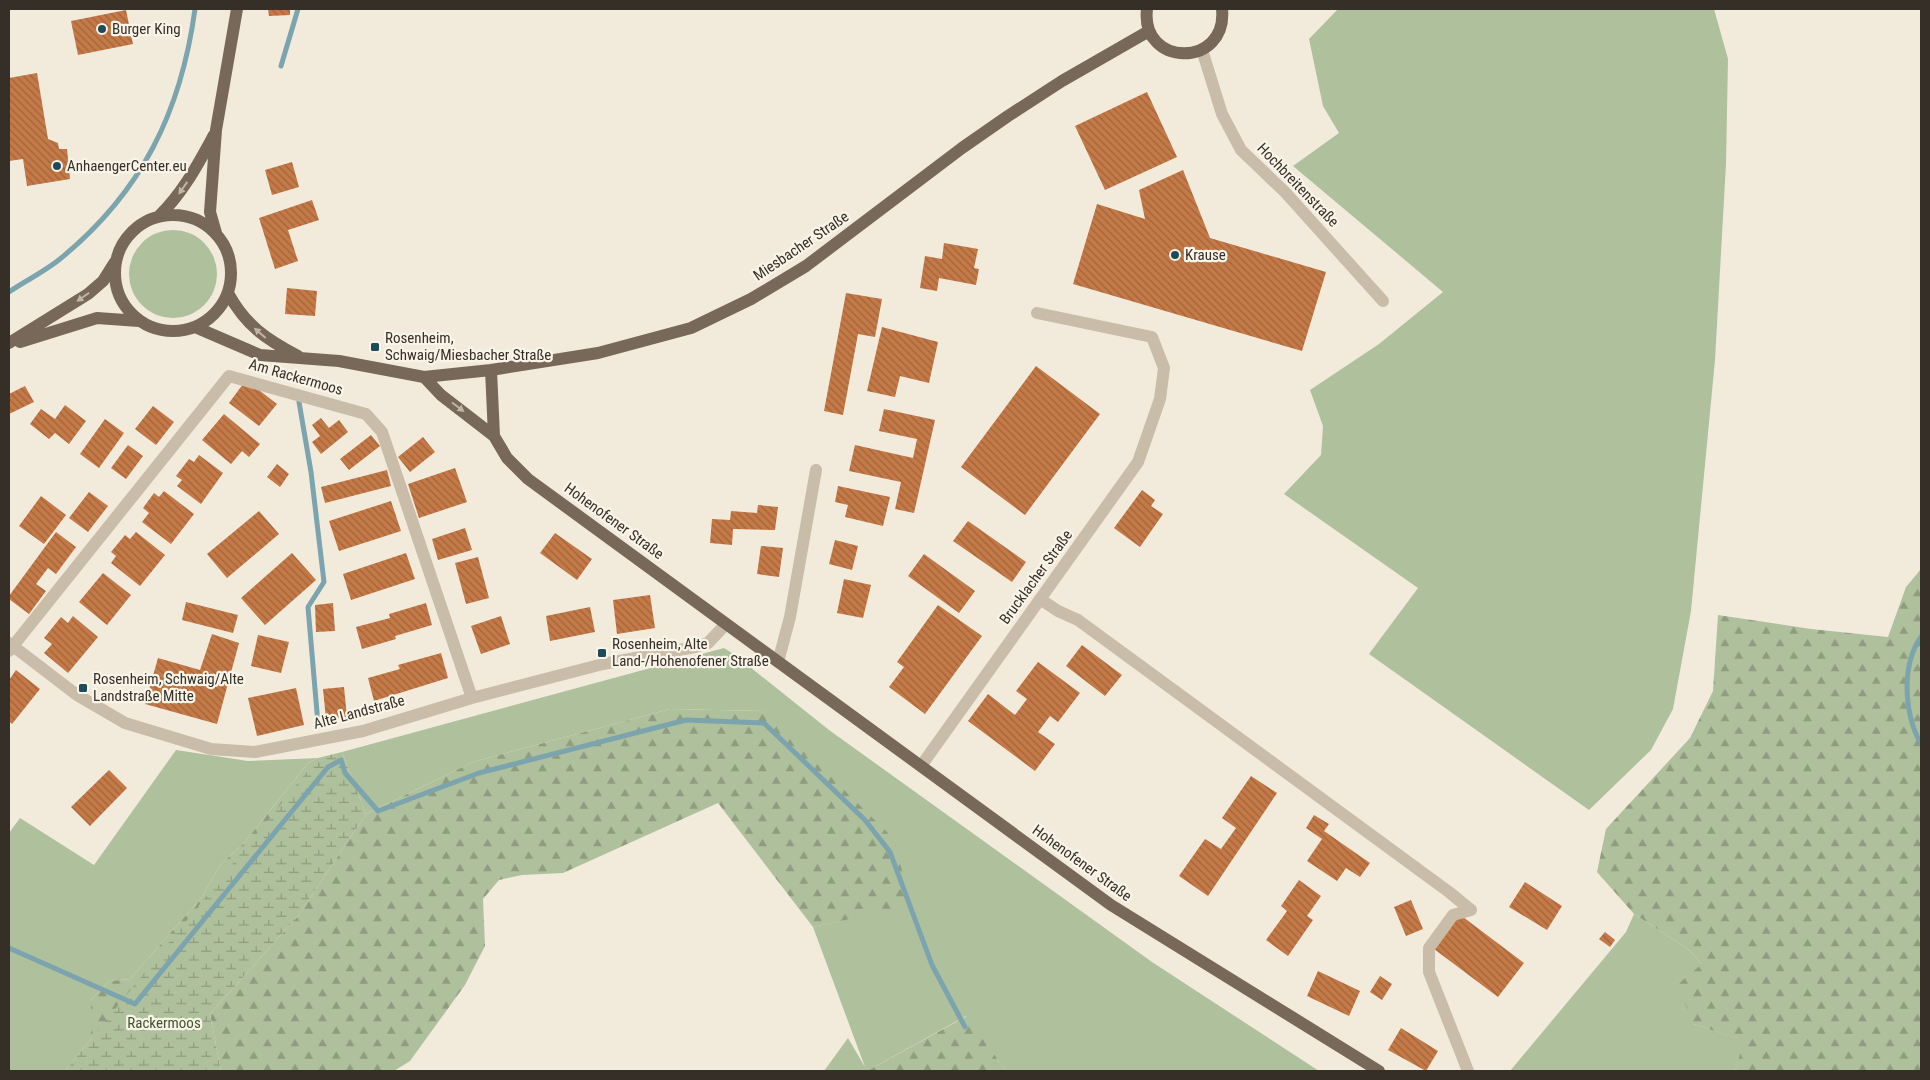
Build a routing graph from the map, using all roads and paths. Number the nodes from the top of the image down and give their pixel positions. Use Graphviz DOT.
graph roads {
  1 [pos="237,9"];
  2 [pos="1147,9"];
  3 [pos="1222,9"];
  4 [pos="1149,31"];
  5 [pos="1202,50"];
  6 [pos="216,130"];
  7 [pos="159,216"];
  8 [pos="216,233"];
  9 [pos="115,262"];
  10 [pos="228,293"];
  11 [pos="1382,302"];
  12 [pos="1037,313"];
  13 [pos="139,321"];
  14 [pos="195,327"];
  15 [pos="9,344"];
  16 [pos="302,358"];
  17 [pos="491,370"];
  18 [pos="424,377"];
  19 [pos="494,436"];
  20 [pos="816,470"];
  21 [pos="1040,599"];
  22 [pos="726,624"];
  23 [pos="10,647"];
  24 [pos="778,662"];
  25 [pos="472,698"];
  26 [pos="921,766"];
  27 [pos="1379,1071"];
  28 [pos="1468,1071"];
  1 -- 6 [label="main road"];
  2 -- 4 [label="main road"];
  3 -- 5 [label="main road"];
  4 -- 5 [label="main road"];
  4 -- 17 [label="main road, Miesbacher Straße"];
  5 -- 11 [label="street, Hochbreitenstraße"];
  6 -- 7 [label="main road, one-way"];
  6 -- 8 [label="main road"];
  7 -- 8 [label="main road"];
  7 -- 9 [label="main road"];
  8 -- 10 [label="main road"];
  9 -- 13 [label="main road"];
  9 -- 15 [label="main road, one-way"];
  10 -- 14 [label="main road"];
  16 -- 10 [label="main road, Miesbacher Straße, one-way"];
  12 -- 21 [label="street, Brucklacher Straße"];
  13 -- 14 [label="main road"];
  13 -- 15 [label="main road"];
  14 -- 16 [label="main road, Miesbacher Straße"];
  16 -- 18 [label="main road, Miesbacher Straße"];
  17 -- 18 [label="main road, Miesbacher Straße"];
  17 -- 19 [label="main road, Hohenofener Straße"];
  18 -- 19 [label="main road, one-way"];
  19 -- 22 [label="main road, Hohenofener Straße"];
  20 -- 24 [label="street"];
  21 -- 26 [label="street, Brucklacher Straße"];
  21 -- 28 [label="street"];
  22 -- 24 [label="main road, Hohenofener Straße"];
  22 -- 25 [label="street, Alte Landstraße"];
  23 -- 25 [label="street, Alte Landstraße"];
  23 -- 25 [label="street, Am Rackermoos"];
  24 -- 26 [label="main road, Hohenofener Straße"];
  26 -- 27 [label="main road, Hohenofener Straße"];
}
